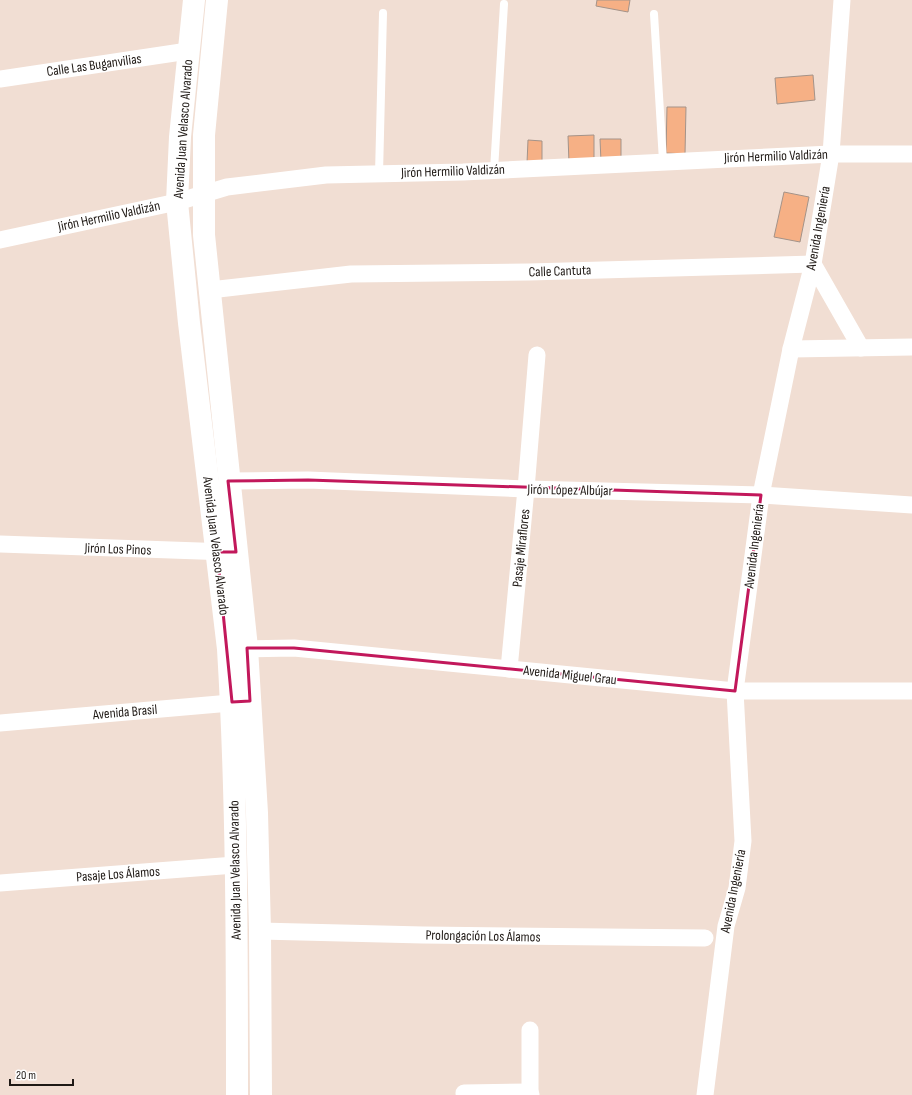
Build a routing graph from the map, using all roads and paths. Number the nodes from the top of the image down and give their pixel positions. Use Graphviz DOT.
graph roads {
  1 [pos="194,0"];
  2 [pos="217,0"];
  3 [pos="842,0"];
  4 [pos="504,4"];
  5 [pos="383,13"];
  6 [pos="654,14"];
  7 [pos="188,52"];
  8 [pos="0,79"];
  9 [pos="831,154"];
  10 [pos="912,154"];
  11 [pos="663,161"];
  12 [pos="494,170"];
  13 [pos="379,174"];
  14 [pos="204,194"];
  15 [pos="177,202"];
  16 [pos="0,240"];
  17 [pos="813,264"];
  18 [pos="210,290"];
  19 [pos="912,347"];
  20 [pos="861,348"];
  21 [pos="791,349"];
  22 [pos="537,355"];
  23 [pos="228,481"];
  24 [pos="526,489"];
  25 [pos="760,495"];
  26 [pos="912,505"];
  27 [pos="0,544"];
  28 [pos="227,552"];
  29 [pos="238,649"];
  30 [pos="509,669"];
  31 [pos="735,691"];
  32 [pos="912,691"];
  33 [pos="241,702"];
  34 [pos="0,723"];
  35 [pos="235,865"];
  36 [pos="0,883"];
  37 [pos="260,931"];
  38 [pos="705,938"];
  39 [pos="530,1030"];
  40 [pos="464,1093"];
  41 [pos="531,1094"];
  42 [pos="237,1095"];
  43 [pos="261,1095"];
  44 [pos="705,1095"];
  1 -- 7 [label="street, Avenida Juan Velasco Alvarado"];
  2 -- 14 [label="street, Avenida Juan Velasco Alvarado"];
  3 -- 9 [label="street, Avenida Ingeniería"];
  4 -- 12 [label="lane"];
  5 -- 13 [label="lane"];
  6 -- 11 [label="lane"];
  7 -- 8 [label="street, Calle Las Buganvilias"];
  7 -- 15 [label="street, Avenida Juan Velasco Alvarado"];
  9 -- 10 [label="street, Jirón Hermilio Valdizán"];
  9 -- 11 [label="street, Jirón Hermilio Valdizán"];
  9 -- 17 [label="street, Avenida Ingeniería"];
  11 -- 12 [label="street, Jirón Hermilio Valdizán"];
  12 -- 13 [label="street, Jirón Hermilio Valdizán"];
  13 -- 14 [label="street, Jirón Hermilio Valdizán"];
  14 -- 15 [label="street, Jirón Hermilio Valdizán"];
  14 -- 18 [label="street, Avenida Juan Velasco Alvarado"];
  15 -- 16 [label="street, Jirón Hermilio Valdizán"];
  15 -- 28 [label="street, Avenida Juan Velasco Alvarado"];
  17 -- 18 [label="street, Calle Cantuta"];
  17 -- 20 [label="street"];
  17 -- 21 [label="street, Avenida Ingeniería"];
  18 -- 23 [label="street, Avenida Juan Velasco Alvarado"];
  19 -- 20 [label="street"];
  20 -- 21 [label="street"];
  21 -- 25 [label="street, Avenida Ingeniería"];
  22 -- 24 [label="street, Pasaje Miraflores"];
  23 -- 24 [label="street, Jirón López Albújar"];
  23 -- 28 [label="street, Avenida Juan Velasco Alvarado"];
  24 -- 25 [label="street, Jirón López Albújar"];
  24 -- 30 [label="street, Pasaje Miraflores"];
  25 -- 26 [label="street, Jirón López Albújar"];
  25 -- 31 [label="street, Avenida Ingeniería"];
  27 -- 28 [label="street, Jirón Los Pinos"];
  28 -- 29 [label="street, Avenida Juan Velasco Alvarado"];
  29 -- 30 [label="street, Avenida Miguel Grau"];
  29 -- 33 [label="street, Avenida Juan Velasco Alvarado"];
  30 -- 31 [label="street, Avenida Miguel Grau"];
  31 -- 32 [label="street, Avenida Miguel Grau"];
  31 -- 44 [label="street, Avenida Ingeniería"];
  33 -- 34 [label="street, Avenida Brasil"];
  33 -- 35 [label="street, Avenida Juan Velasco Alvarado"];
  33 -- 37 [label="street, Avenida Juan Velasco Alvarado"];
  35 -- 36 [label="street, Pasaje Los Álamos"];
  35 -- 42 [label="street, Avenida Juan Velasco Alvarado"];
  37 -- 38 [label="street, Prolongación Los Álamos"];
  37 -- 43 [label="street, Avenida Juan Velasco Alvarado"];
  39 -- 41 [label="street"];
  40 -- 41 [label="street"];
}
